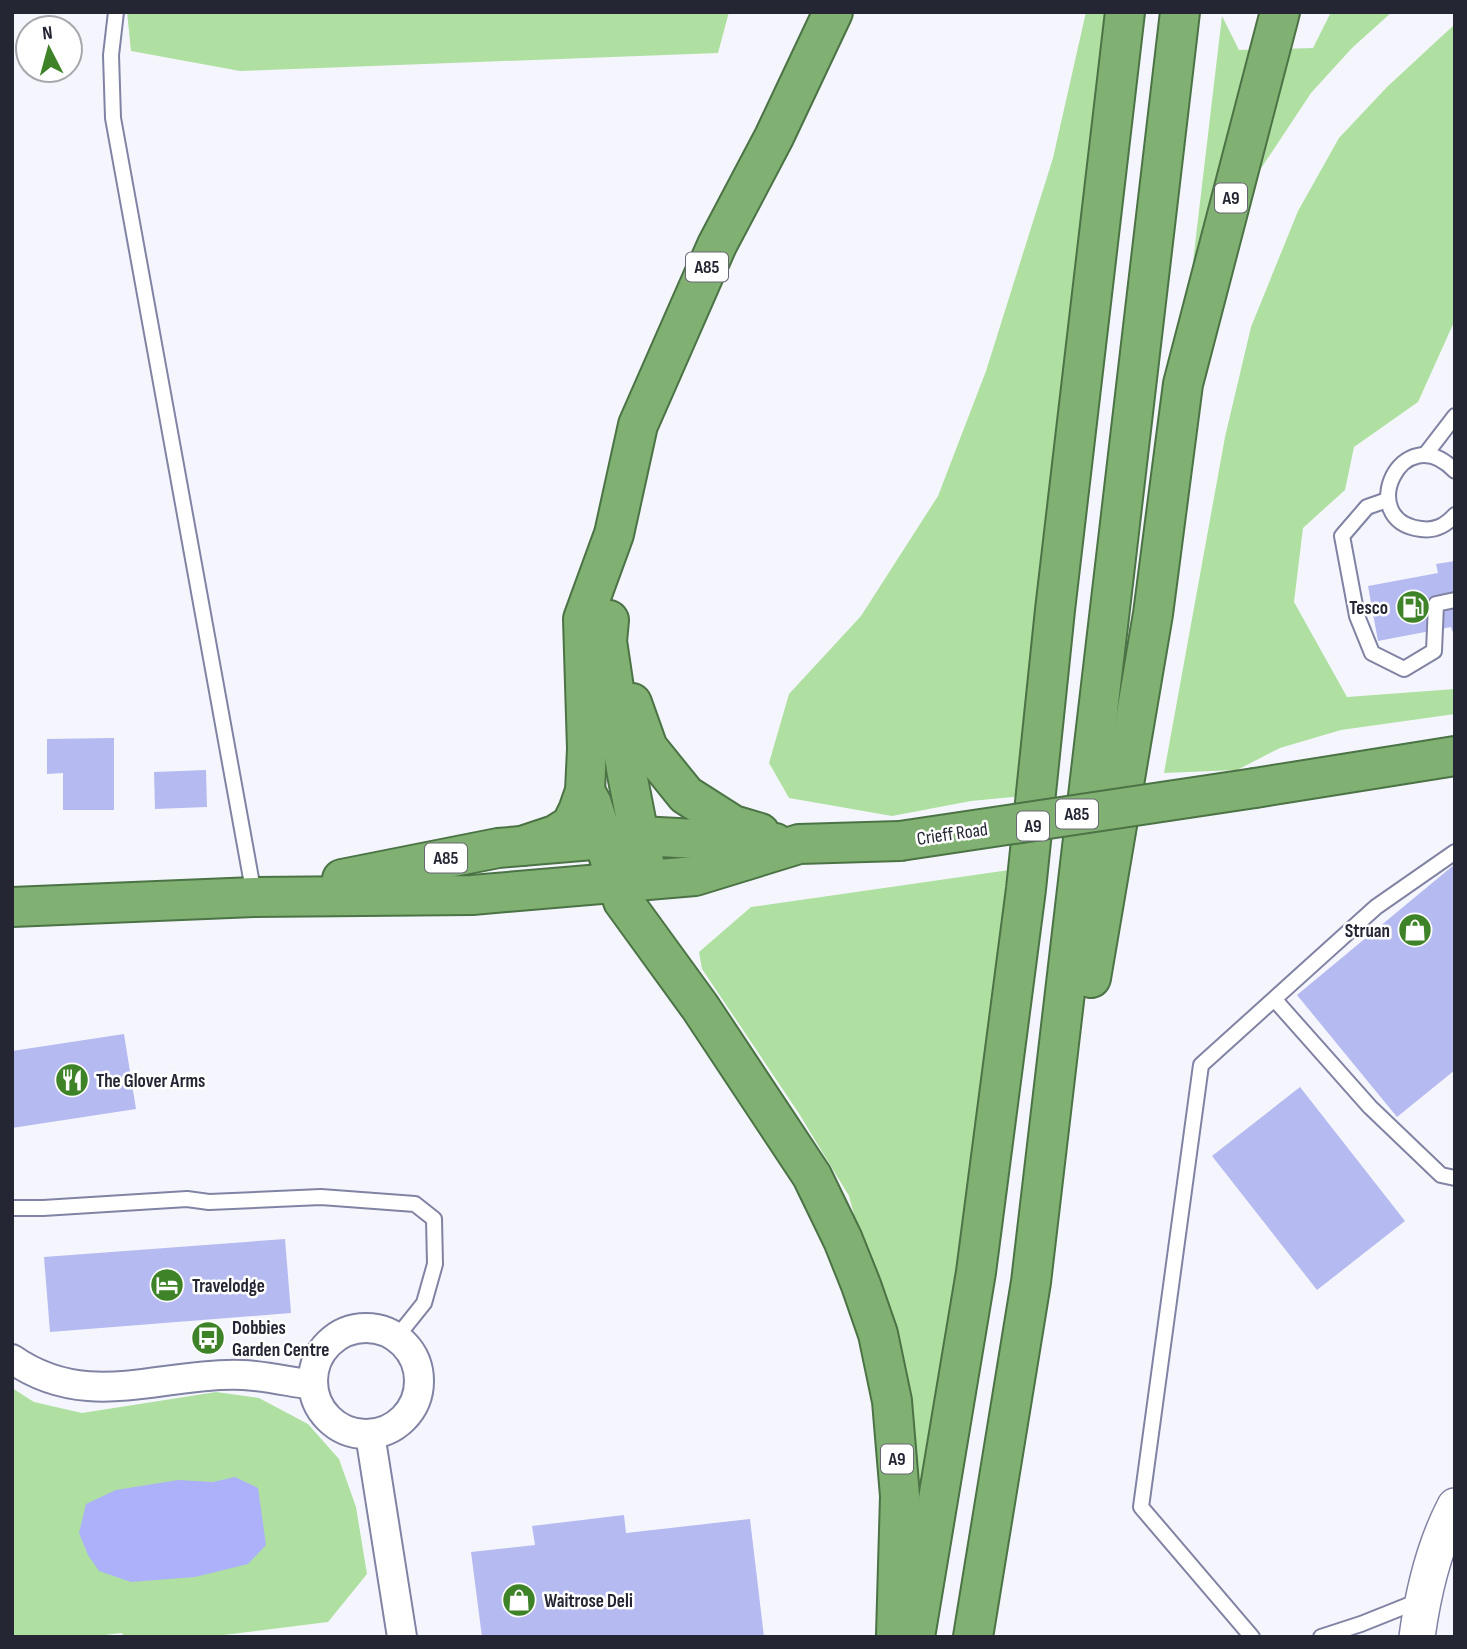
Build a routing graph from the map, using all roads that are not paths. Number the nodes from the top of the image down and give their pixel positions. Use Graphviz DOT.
graph roads {
  1 [pos="116,12"];
  2 [pos="833,12"];
  3 [pos="1125,12"];
  4 [pos="1180,12"];
  5 [pos="1280,12"];
  6 [pos="1455,416"];
  7 [pos="1425,455"];
  8 [pos="1455,471"];
  9 [pos="1387,500"];
  10 [pos="1455,515"];
  11 [pos="614,534"];
  12 [pos="1455,600"];
  13 [pos="607,641"];
  14 [pos="1455,756"];
  15 [pos="585,792"];
  16 [pos="640,836"];
  17 [pos="602,839"];
  18 [pos="799,844"];
  19 [pos="522,846"];
  20 [pos="1455,852"];
  21 [pos="632,881"];
  22 [pos="254,897"];
  23 [pos="12,907"];
  24 [pos="1275,1000"];
  25 [pos="1455,1178"];
  26 [pos="12,1208"];
  27 [pos="1031,1282"];
  28 [pos="396,1338"];
  29 [pos="12,1359"];
  30 [pos="313,1385"];
  31 [pos="370,1434"];
  32 [pos="1455,1506"];
  33 [pos="1422,1600"];
  34 [pos="402,1637"];
  35 [pos="896,1637"];
  36 [pos="915,1637"];
  37 [pos="973,1637"];
  38 [pos="1252,1637"];
  39 [pos="1321,1637"];
  40 [pos="1417,1637"];
  1 -- 22 [label="lane"];
  2 -- 11 [label="highway, A85"];
  3 -- 36 [label="highway, A9"];
  4 -- 27 [label="highway, A9"];
  5 -- 27 [label="highway, A9"];
  6 -- 7 [label="lane"];
  7 -- 8 [label="lane"];
  7 -- 9 [label="lane"];
  9 -- 10 [label="lane"];
  9 -- 12 [label="lane"];
  11 -- 13 [label="highway, A85"];
  11 -- 15 [label="highway"];
  13 -- 16 [label="highway, A85"];
  13 -- 18 [label="highway, A85"];
  14 -- 18 [label="highway, Crieff Road / A85, bridge"];
  15 -- 17 [label="highway"];
  15 -- 19 [label="highway"];
  16 -- 17 [label="highway, A85"];
  16 -- 18 [label="highway, A85"];
  16 -- 21 [label="highway"];
  17 -- 19 [label="highway, A85"];
  17 -- 21 [label="highway"];
  18 -- 21 [label="highway, Crieff Road / A85"];
  19 -- 22 [label="highway, A85"];
  20 -- 24 [label="lane"];
  21 -- 22 [label="highway, A85"];
  21 -- 35 [label="highway, A9"];
  22 -- 23 [label="highway, A85"];
  24 -- 25 [label="lane"];
  24 -- 38 [label="lane"];
  26 -- 28 [label="lane"];
  27 -- 37 [label="highway, A9"];
  28 -- 30 [label="street"];
  28 -- 31 [label="street"];
  29 -- 30 [label="street"];
  30 -- 31 [label="street"];
  31 -- 34 [label="street"];
  32 -- 33 [label="street"];
  33 -- 39 [label="lane"];
  33 -- 40 [label="street"];
}
